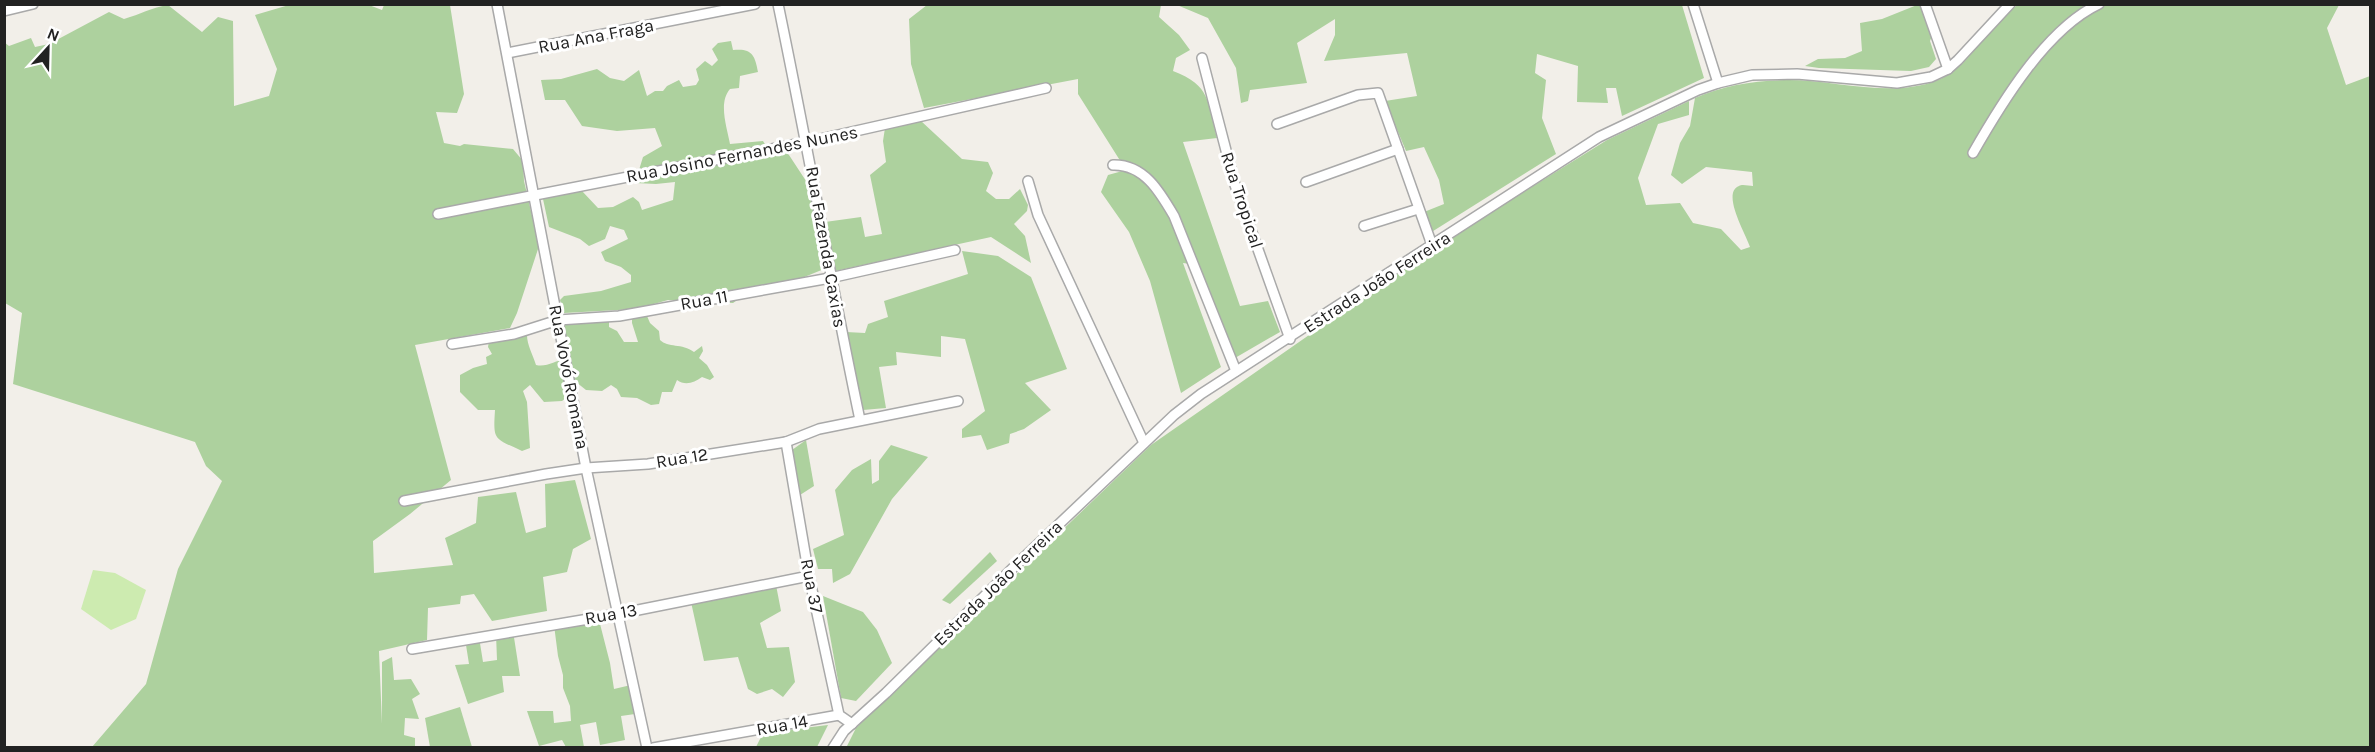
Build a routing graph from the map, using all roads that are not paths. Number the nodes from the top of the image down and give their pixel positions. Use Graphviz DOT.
graph roads {
  1 [pos="33,4"];
  2 [pos="497,4"];
  3 [pos="756,4"];
  4 [pos="778,4"];
  5 [pos="1693,4"];
  6 [pos="1925,4"];
  7 [pos="2010,4"];
  8 [pos="2099,4"];
  9 [pos="4,10"];
  10 [pos="507,54"];
  11 [pos="1202,58"];
  12 [pos="1948,69"];
  13 [pos="1718,83"];
  14 [pos="1046,88"];
  15 [pos="1277,124"];
  16 [pos="807,142"];
  17 [pos="1398,149"];
  18 [pos="1973,153"];
  19 [pos="1113,165"];
  20 [pos="1028,181"];
  21 [pos="1306,182"];
  22 [pos="535,195"];
  23 [pos="1418,209"];
  24 [pos="438,214"];
  25 [pos="1364,226"];
  26 [pos="1432,245"];
  27 [pos="955,250"];
  28 [pos="830,278"];
  29 [pos="558,320"];
  30 [pos="1290,339"];
  31 [pos="452,344"];
  32 [pos="1236,371"];
  33 [pos="958,401"];
  34 [pos="860,420"];
  35 [pos="786,442"];
  36 [pos="1144,443"];
  37 [pos="586,468"];
  38 [pos="404,501"];
  39 [pos="809,576"];
  40 [pos="618,614"];
  41 [pos="412,649"];
  42 [pos="839,715"];
  43 [pos="852,724"];
  44 [pos="647,747"];
  45 [pos="653,747"];
  46 [pos="833,747"];
  1 -- 9 [label="street"];
  2 -- 10 [label="street, Rua Vovó Romana"];
  3 -- 10 [label="street, Rua Ana Fraga"];
  4 -- 16 [label="street, Rua Fazenda Caxias"];
  5 -- 13 [label="street"];
  6 -- 12 [label="street"];
  7 -- 12 [label="street, Estrada João Ferreira"];
  8 -- 18 [label="street"];
  10 -- 22 [label="street, Rua Vovó Romana"];
  11 -- 30 [label="street, Rua Tropical"];
  12 -- 13 [label="street, Estrada João Ferreira"];
  13 -- 26 [label="street, Estrada João Ferreira"];
  14 -- 16 [label="street, Rua Josino Fernandes Nunes"];
  15 -- 17 [label="street"];
  16 -- 22 [label="street, Rua Josino Fernandes Nunes"];
  16 -- 28 [label="street, Rua Fazenda Caxias"];
  17 -- 21 [label="street"];
  17 -- 23 [label="street"];
  19 -- 32 [label="street"];
  20 -- 36 [label="street"];
  22 -- 24 [label="street, Rua Josino Fernandes Nunes"];
  22 -- 29 [label="street, Rua Vovó Romana"];
  23 -- 25 [label="street"];
  23 -- 26 [label="street"];
  26 -- 30 [label="street, Estrada João Ferreira"];
  27 -- 28 [label="street, Rua 11"];
  28 -- 29 [label="street, Rua 11"];
  28 -- 34 [label="street, Rua Fazenda Caxias"];
  29 -- 31 [label="street, Rua 11"];
  29 -- 37 [label="street, Rua Vovó Romana"];
  30 -- 32 [label="street, Estrada João Ferreira"];
  32 -- 36 [label="street, Estrada João Ferreira"];
  33 -- 34 [label="street, Rua 12"];
  34 -- 35 [label="street, Rua 12"];
  35 -- 37 [label="street, Rua 12"];
  35 -- 39 [label="street, Rua 37"];
  36 -- 43 [label="street, Estrada João Ferreira"];
  37 -- 38 [label="street, Rua 12"];
  37 -- 40 [label="street, Rua Vovó Romana"];
  39 -- 40 [label="street, Rua 13"];
  39 -- 42 [label="street, Rua 37"];
  40 -- 41 [label="street, Rua 13"];
  40 -- 44 [label="street, Rua Vovó Romana"];
  42 -- 43 [label="street"];
  42 -- 45 [label="street, Rua 14"];
  43 -- 46 [label="street, Estrada João Ferreira"];
}
